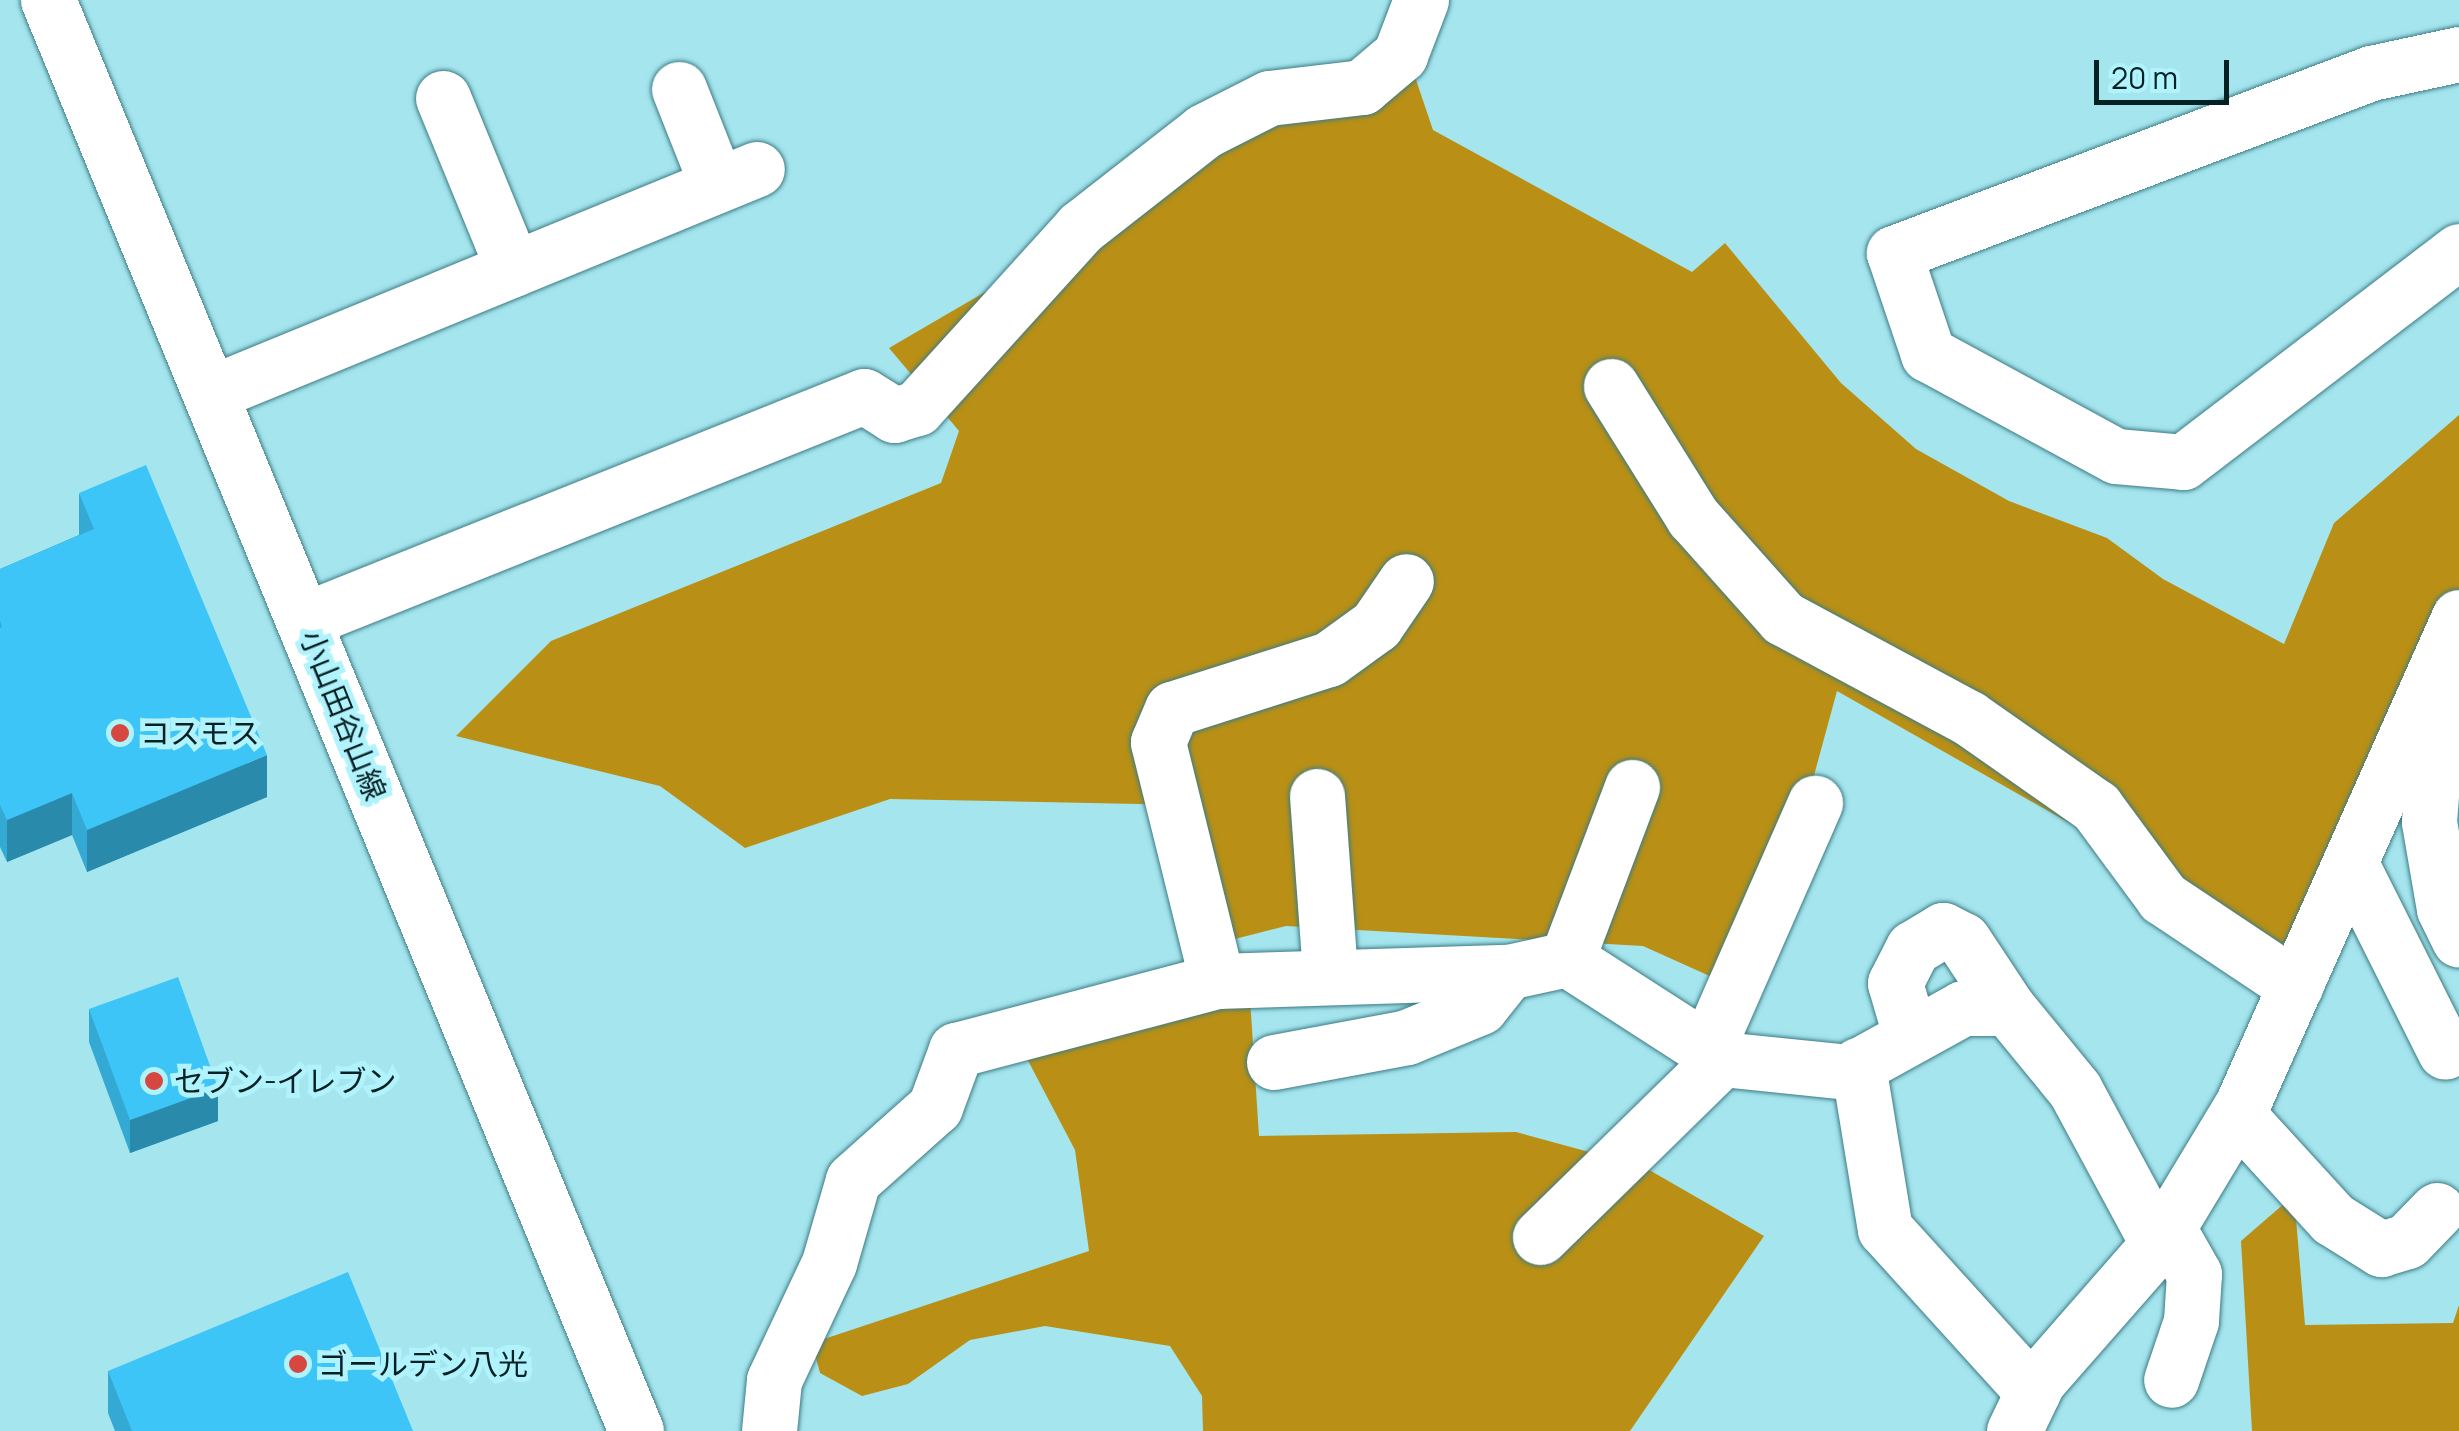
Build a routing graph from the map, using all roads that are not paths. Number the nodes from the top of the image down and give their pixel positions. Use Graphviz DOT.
graph roads {
  1 [pos="48,0"];
  2 [pos="1421,0"];
  3 [pos="2459,54"];
  4 [pos="679,90"];
  5 [pos="443,98"];
  6 [pos="2459,251"];
  7 [pos="513,269"];
  8 [pos="1612,386"];
  9 [pos="211,393"];
  10 [pos="1406,581"];
  11 [pos="2459,617"];
  12 [pos="304,620"];
  13 [pos="2459,696"];
  14 [pos="1632,787"];
  15 [pos="1317,796"];
  16 [pos="1815,803"];
  17 [pos="2350,862"];
  18 [pos="2459,940"];
  19 [pos="1567,959"];
  20 [pos="1330,974"];
  21 [pos="1217,981"];
  22 [pos="2295,986"];
  23 [pos="2008,1008"];
  24 [pos="1491,1009"];
  25 [pos="1909,1031"];
  26 [pos="2445,1052"];
  27 [pos="1714,1054"];
  28 [pos="1274,1062"];
  29 [pos="1858,1065"];
  30 [pos="2237,1114"];
  31 [pos="2436,1210"];
  32 [pos="2163,1236"];
  33 [pos="1540,1237"];
  34 [pos="2171,1380"];
  35 [pos="2023,1411"];
  36 [pos="636,1431"];
  37 [pos="769,1431"];
  1 -- 9 [label="street, 小山田谷山線"];
  2 -- 12 [label="street"];
  3 -- 6 [label="street"];
  4 -- 7 [label="street"];
  5 -- 7 [label="street"];
  7 -- 9 [label="street"];
  8 -- 22 [label="street"];
  9 -- 12 [label="street, 小山田谷山線"];
  10 -- 21 [label="street"];
  11 -- 17 [label="street"];
  12 -- 36 [label="street, 小山田谷山線"];
  13 -- 18 [label="street"];
  14 -- 19 [label="street"];
  15 -- 20 [label="street"];
  16 -- 27 [label="street"];
  17 -- 22 [label="street"];
  17 -- 26 [label="street"];
  19 -- 24 [label="street"];
  19 -- 27 [label="street"];
  20 -- 21 [label="street"];
  20 -- 24 [label="street"];
  21 -- 37 [label="street"];
  22 -- 30 [label="street"];
  23 -- 25 [label="street"];
  23 -- 25 [label="street"];
  23 -- 32 [label="street"];
  24 -- 28 [label="street"];
  25 -- 29 [label="street"];
  27 -- 29 [label="street"];
  27 -- 33 [label="street"];
  29 -- 35 [label="street"];
  30 -- 31 [label="street"];
  30 -- 32 [label="street"];
  32 -- 34 [label="street"];
  32 -- 35 [label="street"];
}
